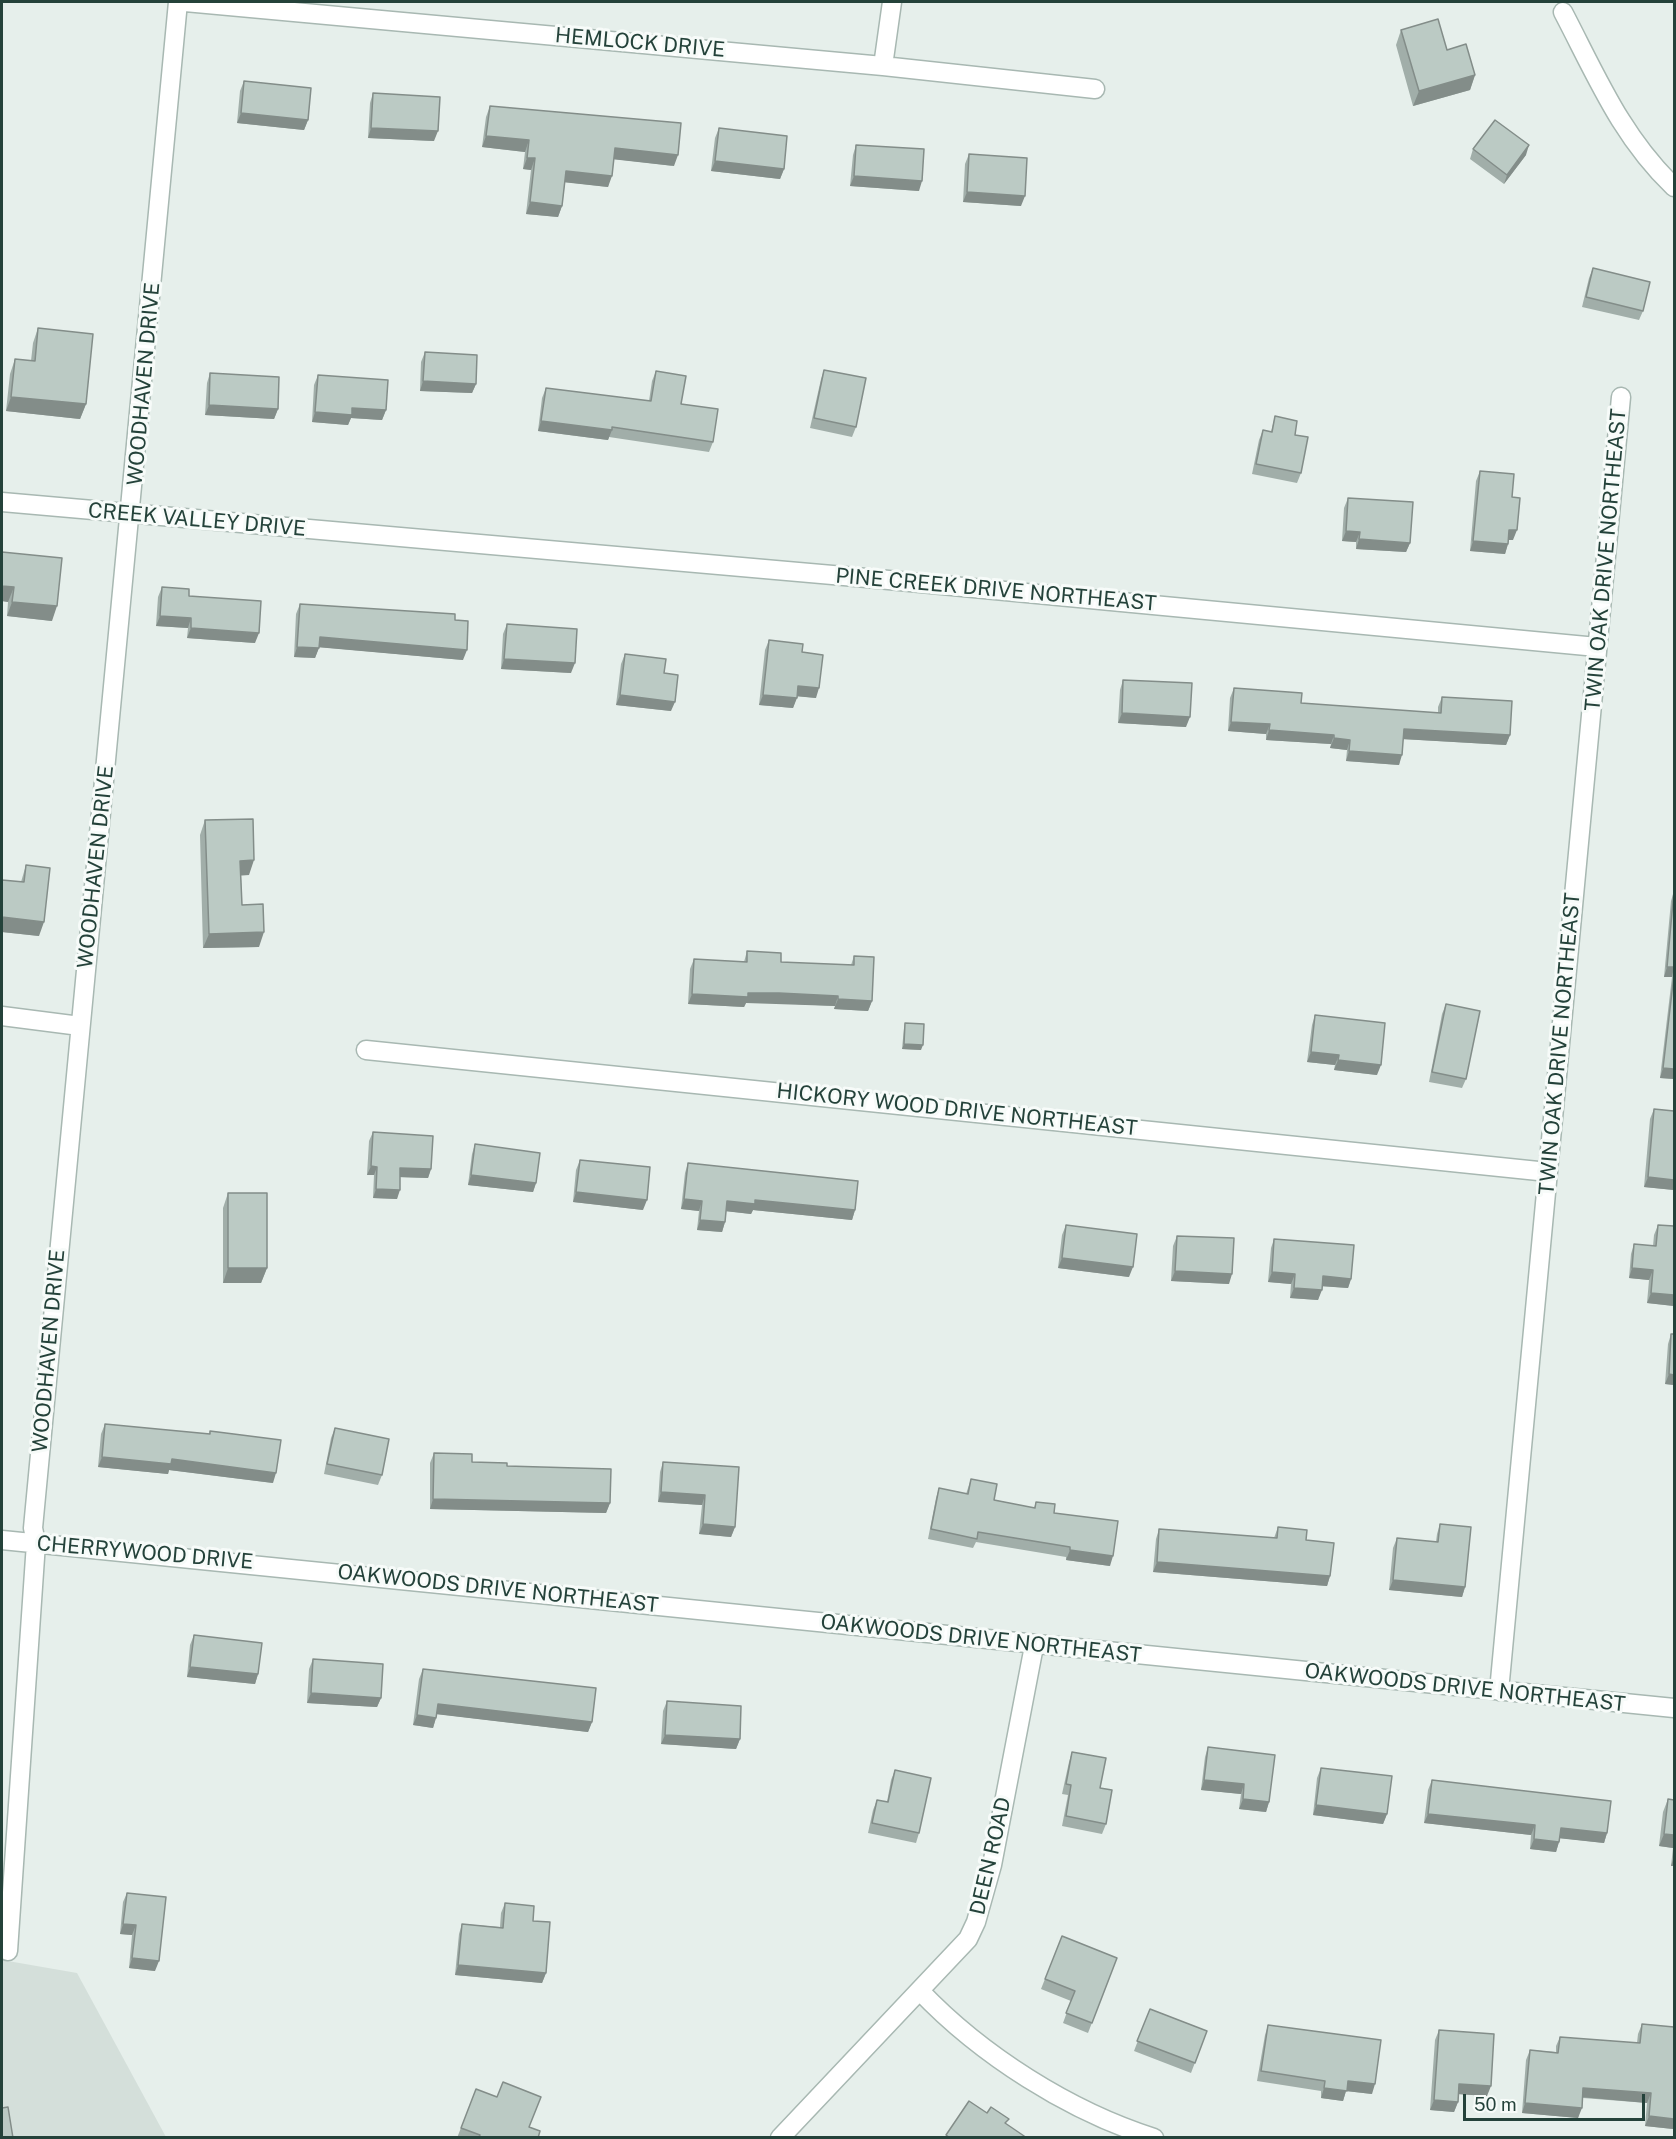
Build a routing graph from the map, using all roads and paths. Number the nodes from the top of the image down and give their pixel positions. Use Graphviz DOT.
graph roads {
  1 [pos="178,2"];
  2 [pos="185,2"];
  3 [pos="892,2"];
  4 [pos="1563,12"];
  5 [pos="883,66"];
  6 [pos="1095,89"];
  7 [pos="1674,187"];
  8 [pos="1621,397"];
  9 [pos="2,502"];
  10 [pos="132,515"];
  11 [pos="393,537"];
  12 [pos="1597,647"];
  13 [pos="2,1016"];
  14 [pos="80,1026"];
  15 [pos="366,1050"];
  16 [pos="1548,1172"];
  17 [pos="2,1540"];
  18 [pos="36,1543"];
  19 [pos="289,1566"];
  20 [pos="1034,1646"];
  21 [pos="1499,1691"];
  22 [pos="1674,1708"];
  23 [pos="8,1951"];
  24 [pos="920,1991"];
  25 [pos="780,2138"];
  26 [pos="1154,2138"];
  1 -- 10 [label="street, WOODHAVEN DRIVE"];
  2 -- 5 [label="street, HEMLOCK DRIVE"];
  3 -- 5 [label="street"];
  4 -- 7 [label="street"];
  5 -- 6 [label="street, HEMLOCK DRIVE"];
  8 -- 12 [label="street, TWIN OAK DRIVE NORTHEAST"];
  9 -- 10 [label="street, CREEK VALLEY DRIVE"];
  10 -- 11 [label="street, CREEK VALLEY DRIVE"];
  10 -- 14 [label="street, WOODHAVEN DRIVE"];
  11 -- 12 [label="street, PINE CREEK DRIVE NORTHEAST"];
  12 -- 16 [label="street, TWIN OAK DRIVE NORTHEAST"];
  13 -- 14 [label="street"];
  14 -- 18 [label="street, WOODHAVEN DRIVE"];
  15 -- 16 [label="street, HICKORY WOOD DRIVE NORTHEAST"];
  16 -- 21 [label="street, TWIN OAK DRIVE NORTHEAST"];
  17 -- 18 [label="street, CHERRYWOOD DRIVE"];
  18 -- 19 [label="street, CHERRYWOOD DRIVE"];
  18 -- 23 [label="street, WOODHAVEN DRIVE"];
  19 -- 20 [label="street, OAKWOODS DRIVE NORTHEAST"];
  20 -- 21 [label="street, OAKWOODS DRIVE NORTHEAST"];
  20 -- 24 [label="street, DEEN ROAD"];
  21 -- 22 [label="street, OAKWOODS DRIVE NORTHEAST"];
  24 -- 25 [label="street, DEEN ROAD"];
  24 -- 26 [label="street"];
}
